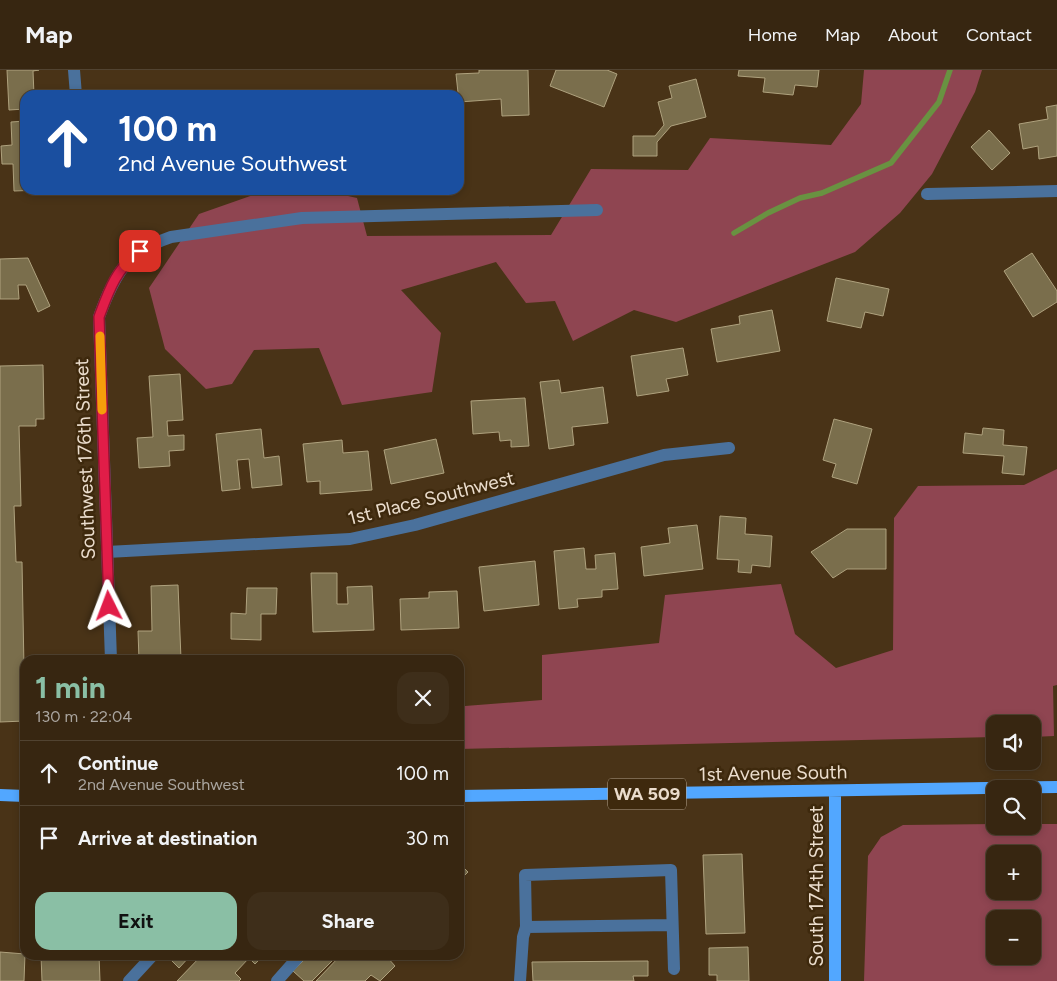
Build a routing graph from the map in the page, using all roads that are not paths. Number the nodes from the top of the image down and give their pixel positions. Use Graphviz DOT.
graph roads {
  1 [pos="74,70"];
  2 [pos="76,90"];
  3 [pos="1057,191"];
  4 [pos="927,194"];
  5 [pos="597,210"];
  6 [pos="729,448"];
  7 [pos="107,552"];
  8 [pos="112,655"];
  9 [pos="1057,787"];
  10 [pos="835,791"];
  11 [pos="0,795"];
  12 [pos="20,796"];
  13 [pos="464,796"];
  14 [pos="672,925"];
  15 [pos="526,927"];
  16 [pos="148,960"];
  17 [pos="296,960"];
  18 [pos="674,969"];
  19 [pos="129,981"];
  20 [pos="277,981"];
  21 [pos="520,981"];
  22 [pos="835,981"];
  1 -- 2 [label="street"];
  3 -- 4 [label="street"];
  5 -- 7 [label="street, Southwest 176th Street"];
  6 -- 7 [label="street, 1st Place Southwest"];
  7 -- 8 [label="street, Southwest 176th Street"];
  9 -- 10 [label="main road, 1st Avenue South"];
  10 -- 13 [label="main road, 1st Avenue South / WA 509"];
  10 -- 22 [label="main road, South 174th Street"];
  11 -- 12 [label="main road"];
  14 -- 15 [label="street"];
  14 -- 15 [label="street"];
  14 -- 18 [label="street"];
  15 -- 21 [label="street"];
  16 -- 19 [label="street"];
  17 -- 20 [label="street"];
}
